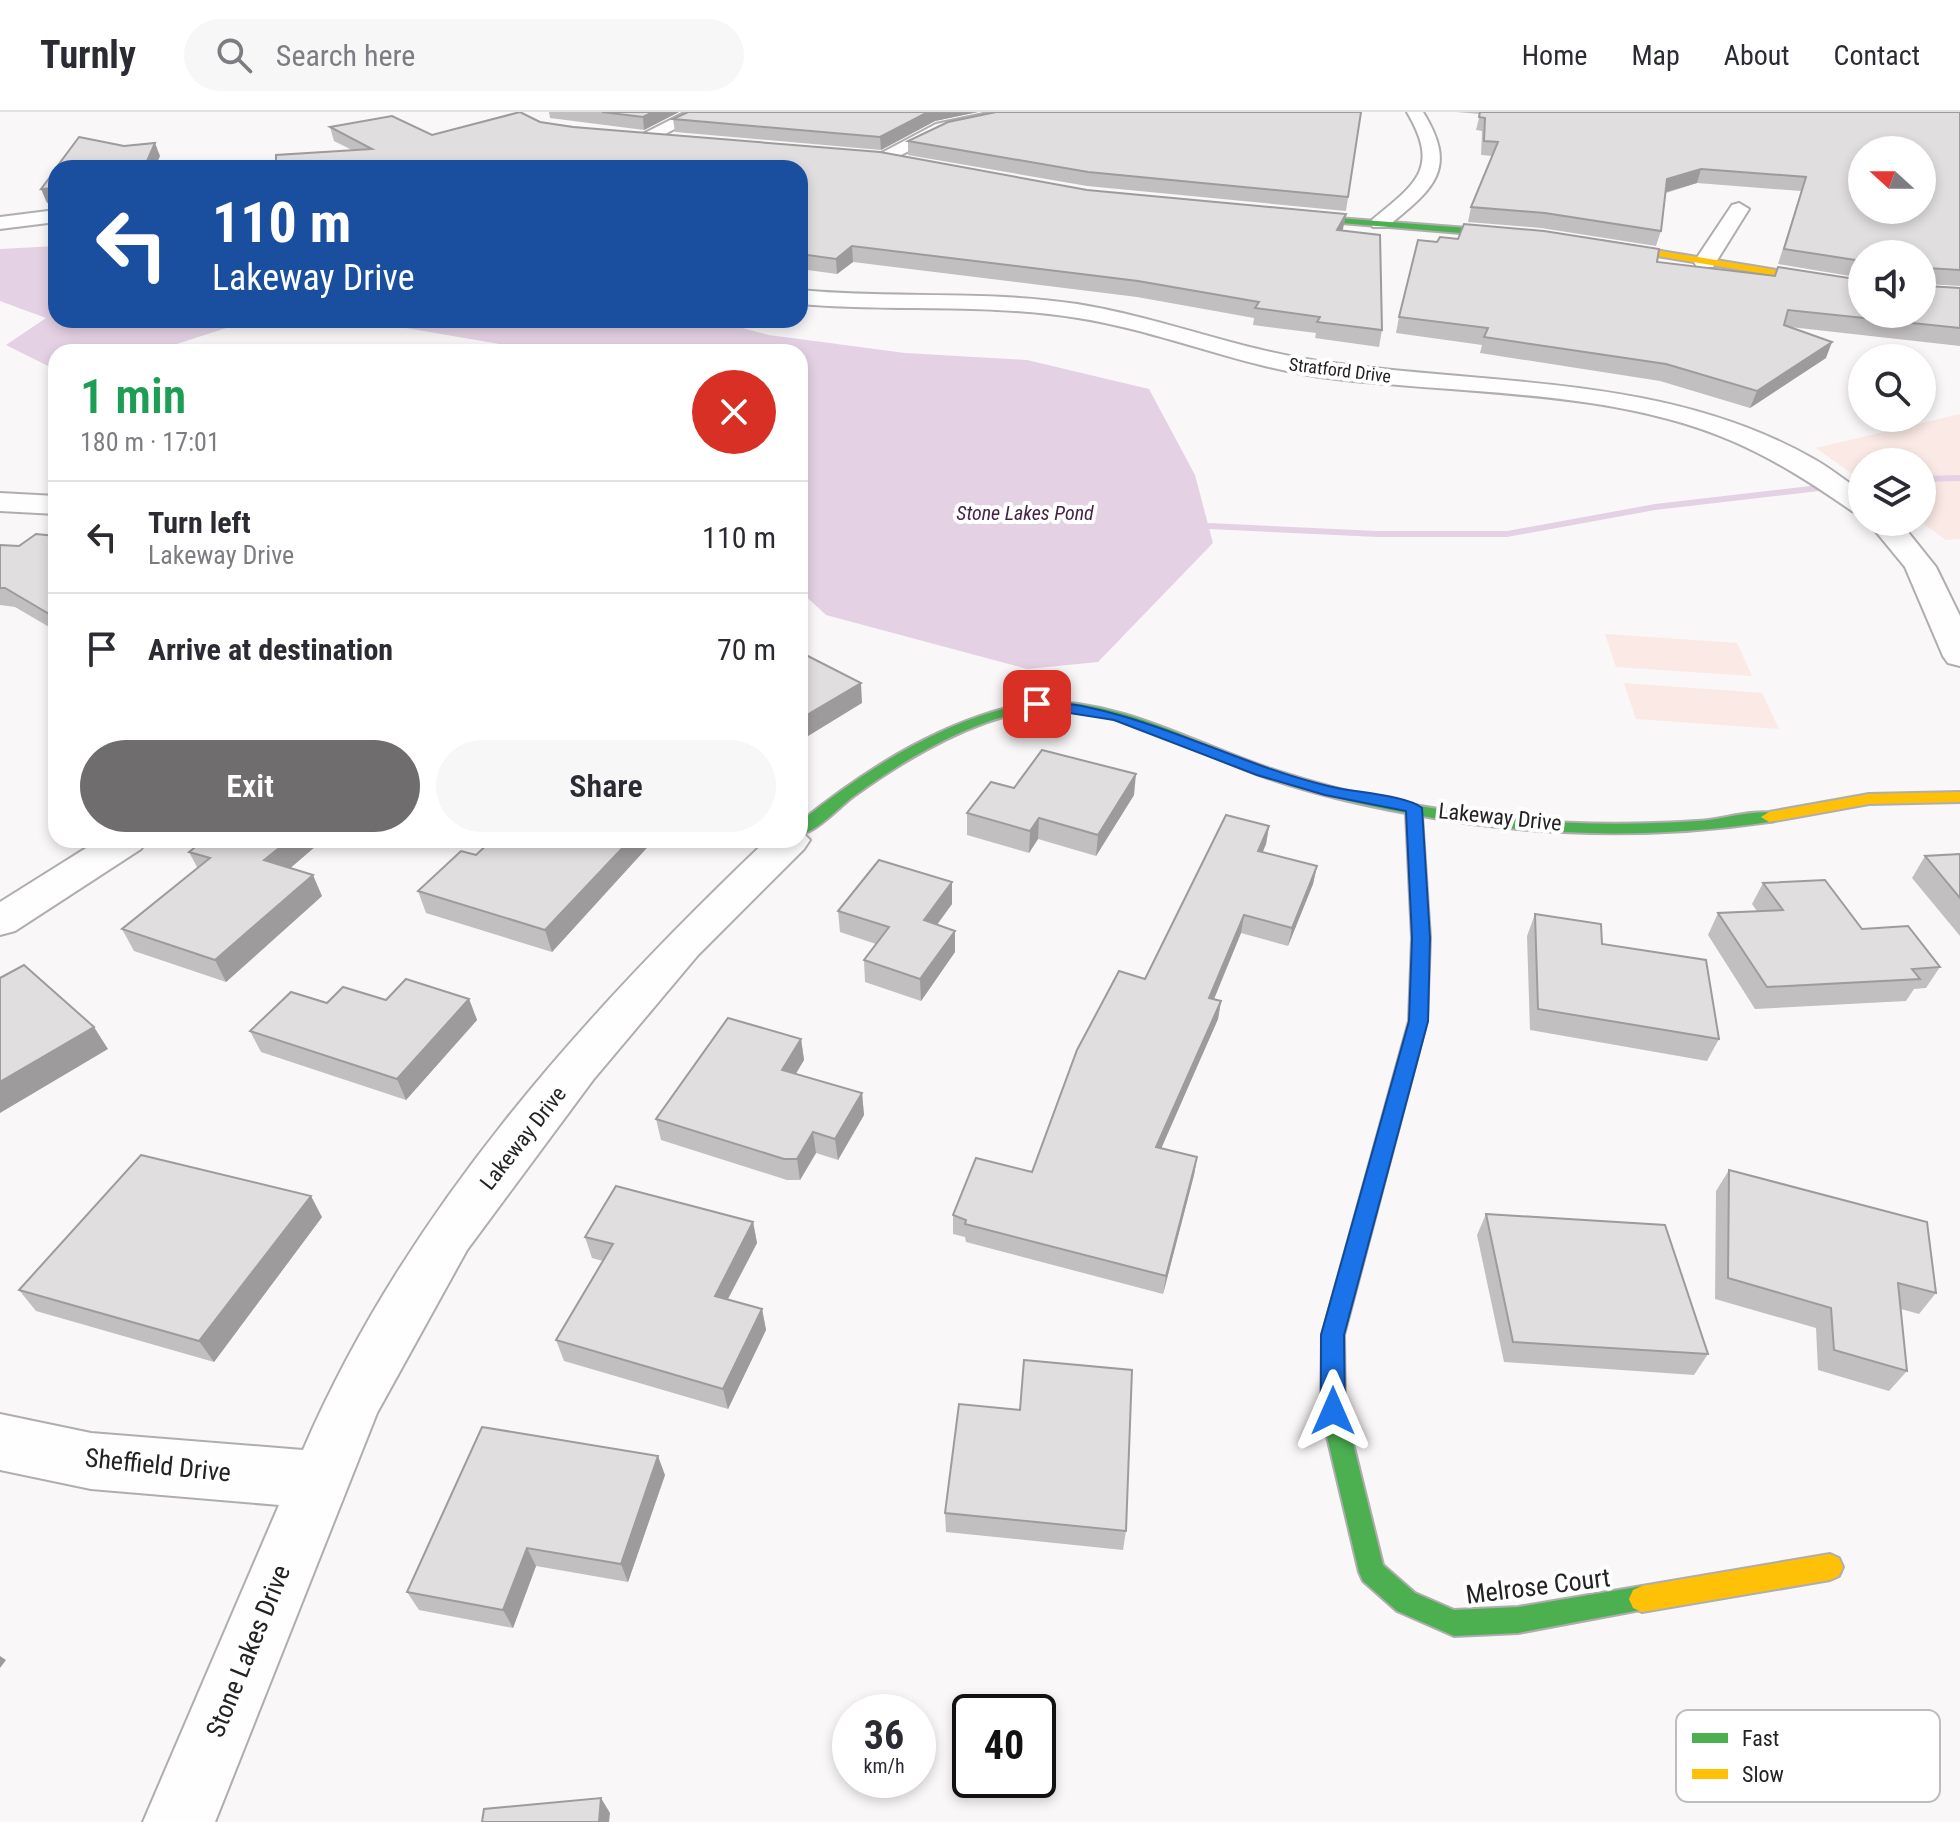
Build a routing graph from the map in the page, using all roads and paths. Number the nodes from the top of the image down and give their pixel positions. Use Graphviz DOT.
graph roads {
  1 [pos="699,112"];
  2 [pos="1017,112"];
  3 [pos="1415,112"];
  4 [pos="619,137"];
  5 [pos="642,139"];
  6 [pos="679,142"];
  7 [pos="874,158"];
  8 [pos="915,164"];
  9 [pos="1739,209"];
  10 [pos="1269,215"];
  11 [pos="48,217"];
  12 [pos="0,223"];
  13 [pos="1380,223"];
  14 [pos="1541,237"];
  15 [pos="1587,243"];
  16 [pos="1705,262"];
  17 [pos="1848,285"];
  18 [pos="808,298"];
  19 [pos="1848,495"];
  20 [pos="0,502"];
  21 [pos="48,505"];
  22 [pos="1899,536"];
  23 [pos="1960,656"];
  24 [pos="1960,797"];
  25 [pos="1414,808"];
  26 [pos="808,824"];
  27 [pos="114,848"];
  28 [pos="782,848"];
  29 [pos="0,921"];
  30 [pos="0,1442"];
  31 [pos="318,1480"];
  32 [pos="1830,1567"];
  33 [pos="179,1822"];
  1 -- 5 [label="street"];
  2 -- 7 [label="street"];
  3 -- 13 [label="street"];
  4 -- 5 [label="street"];
  5 -- 6 [label="street"];
  7 -- 8 [label="street"];
  9 -- 16 [label="street"];
  10 -- 13 [label="street"];
  11 -- 12 [label="street"];
  13 -- 14 [label="street"];
  15 -- 16 [label="street"];
  16 -- 17 [label="street"];
  18 -- 19 [label="street, Stratford Drive"];
  20 -- 21 [label="street"];
  22 -- 23 [label="street"];
  24 -- 25 [label="street, Lakeway Drive"];
  25 -- 26 [label="street, Lakeway Drive"];
  25 -- 32 [label="street, Melrose Court"];
  27 -- 29 [label="street"];
  28 -- 31 [label="street, Lakeway Drive"];
  30 -- 31 [label="street, Sheffield Drive"];
  31 -- 33 [label="street, Stone Lakes Drive"];
}
